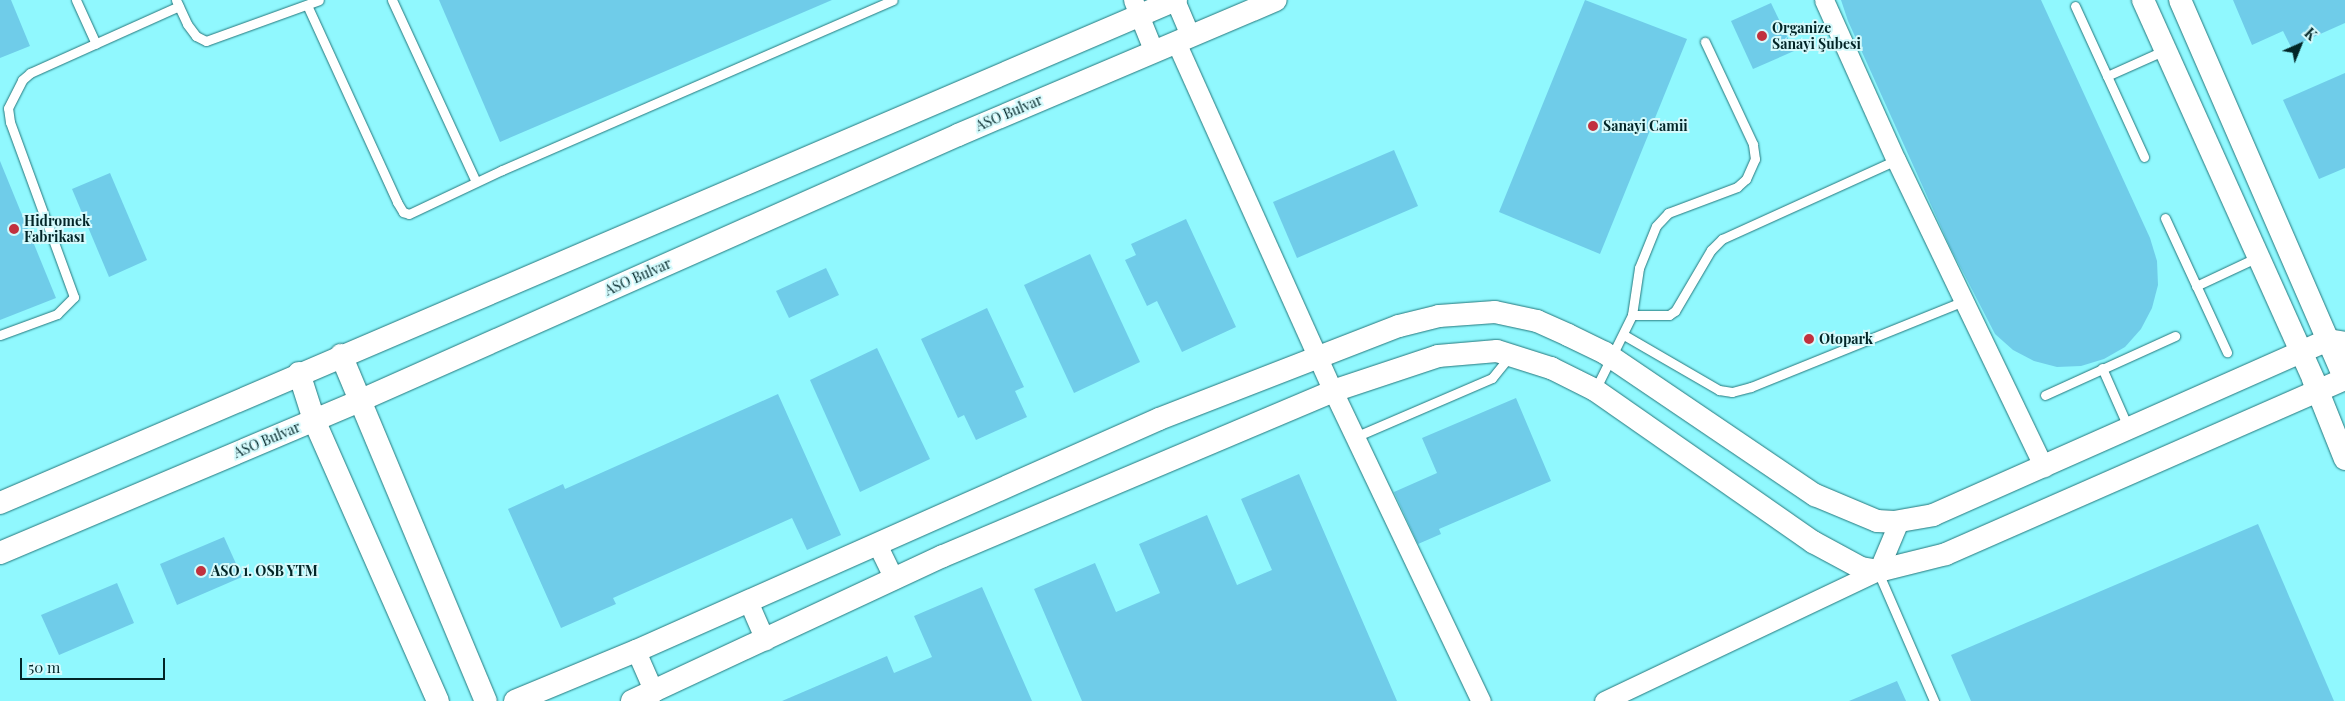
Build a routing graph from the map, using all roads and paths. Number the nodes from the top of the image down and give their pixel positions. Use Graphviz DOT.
graph roads {
  1 [pos="76,0"];
  2 [pos="319,0"];
  3 [pos="392,0"];
  4 [pos="893,0"];
  5 [pos="1175,0"];
  6 [pos="1276,0"];
  7 [pos="1824,0"];
  8 [pos="2143,0"];
  9 [pos="2180,0"];
  10 [pos="178,3"];
  11 [pos="307,5"];
  12 [pos="2075,6"];
  13 [pos="1136,8"];
  14 [pos="1183,39"];
  15 [pos="1705,42"];
  16 [pos="96,44"];
  17 [pos="2166,50"];
  18 [pos="1154,52"];
  19 [pos="2107,76"];
  20 [pos="2144,157"];
  21 [pos="1896,160"];
  22 [pos="476,182"];
  23 [pos="2165,218"];
  24 [pos="2258,257"];
  25 [pos="2196,286"];
  26 [pos="1964,301"];
  27 [pos="1632,315"];
  28 [pos="0,335"];
  29 [pos="1624,335"];
  30 [pos="2175,336"];
  31 [pos="2336,342"];
  32 [pos="2301,351"];
  33 [pos="2227,352"];
  34 [pos="1510,354"];
  35 [pos="341,355"];
  36 [pos="1320,357"];
  37 [pos="1613,359"];
  38 [pos="2102,368"];
  39 [pos="299,373"];
  40 [pos="2345,379"];
  41 [pos="1595,390"];
  42 [pos="2317,390"];
  43 [pos="1334,391"];
  44 [pos="2045,395"];
  45 [pos="359,401"];
  46 [pos="314,420"];
  47 [pos="2129,429"];
  48 [pos="1355,437"];
  49 [pos="2345,459"];
  50 [pos="2044,467"];
  51 [pos="0,502"];
  52 [pos="1899,521"];
  53 [pos="877,544"];
  54 [pos="0,553"];
  55 [pos="1878,571"];
  56 [pos="894,579"];
  57 [pos="748,601"];
  58 [pos="764,640"];
  59 [pos="636,651"];
  60 [pos="654,692"];
  61 [pos="438,701"];
  62 [pos="486,701"];
  63 [pos="515,701"];
  64 [pos="632,701"];
  65 [pos="1480,701"];
  66 [pos="1604,701"];
  67 [pos="1934,701"];
  1 -- 16 [label="lane"];
  2 -- 11 [label="lane"];
  3 -- 22 [label="lane"];
  4 -- 22 [label="lane"];
  5 -- 13 [label="street"];
  5 -- 14 [label="street"];
  6 -- 14 [label="street, ASO Bulvar"];
  7 -- 21 [label="street"];
  8 -- 17 [label="street"];
  9 -- 31 [label="street"];
  10 -- 11 [label="lane"];
  10 -- 16 [label="lane"];
  11 -- 22 [label="lane"];
  12 -- 19 [label="lane"];
  13 -- 18 [label="street"];
  13 -- 35 [label="street"];
  14 -- 18 [label="street, ASO Bulvar"];
  14 -- 36 [label="street"];
  15 -- 27 [label="lane"];
  16 -- 28 [label="lane"];
  17 -- 19 [label="lane"];
  17 -- 24 [label="street"];
  18 -- 45 [label="street, ASO Bulvar"];
  19 -- 20 [label="lane"];
  21 -- 26 [label="street"];
  21 -- 27 [label="lane"];
  23 -- 25 [label="lane"];
  24 -- 25 [label="lane"];
  24 -- 32 [label="street"];
  25 -- 33 [label="lane"];
  26 -- 29 [label="lane"];
  26 -- 50 [label="street"];
  27 -- 29 [label="lane"];
  29 -- 37 [label="lane"];
  30 -- 38 [label="lane"];
  31 -- 32 [label="street"];
  31 -- 40 [label="street"];
  32 -- 42 [label="street"];
  32 -- 47 [label="street"];
  34 -- 41 [label="street"];
  34 -- 43 [label="street"];
  34 -- 48 [label="lane"];
  35 -- 39 [label="street"];
  35 -- 45 [label="street"];
  36 -- 37 [label="street"];
  36 -- 43 [label="street"];
  36 -- 53 [label="street"];
  37 -- 41 [label="lane"];
  37 -- 52 [label="street"];
  38 -- 44 [label="lane"];
  38 -- 47 [label="lane"];
  39 -- 46 [label="street"];
  39 -- 51 [label="street"];
  40 -- 42 [label="street"];
  41 -- 55 [label="street"];
  42 -- 49 [label="street"];
  42 -- 55 [label="street"];
  43 -- 48 [label="street"];
  43 -- 56 [label="street"];
  45 -- 46 [label="street, ASO Bulvar"];
  45 -- 62 [label="street"];
  46 -- 54 [label="street, ASO Bulvar"];
  46 -- 61 [label="street"];
  47 -- 50 [label="street"];
  48 -- 65 [label="street"];
  50 -- 52 [label="street"];
  52 -- 55 [label="street"];
  53 -- 56 [label="street"];
  53 -- 57 [label="street"];
  55 -- 66 [label="street"];
  55 -- 67 [label="lane"];
  56 -- 58 [label="street"];
  57 -- 58 [label="street"];
  57 -- 59 [label="street"];
  58 -- 60 [label="street"];
  59 -- 60 [label="street"];
  59 -- 63 [label="street"];
  60 -- 64 [label="street"];
}
